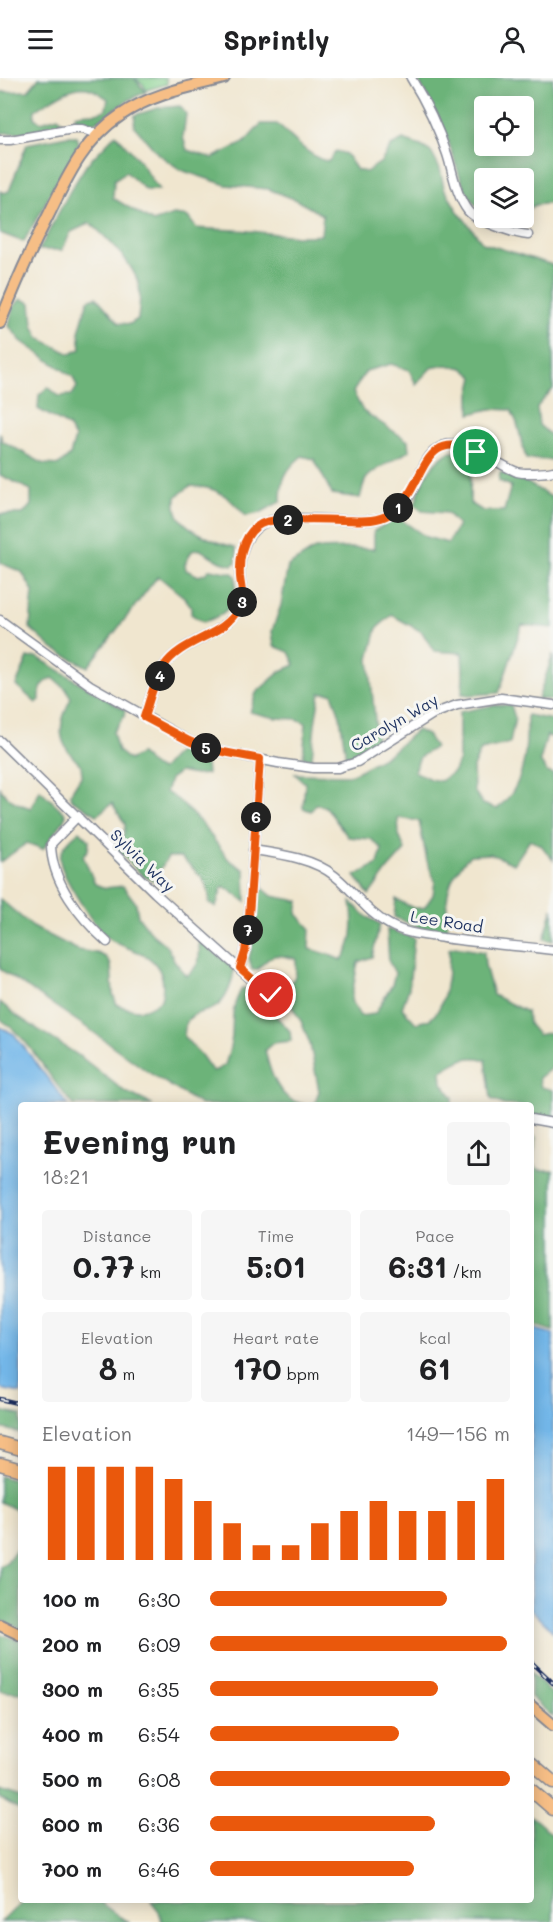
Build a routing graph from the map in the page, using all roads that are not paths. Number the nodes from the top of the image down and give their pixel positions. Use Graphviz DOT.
graph roads {
  1 [pos="224,78"];
  2 [pos="411,78"];
  3 [pos="97,134"];
  4 [pos="0,140"];
  5 [pos="528,236"];
  6 [pos="0,322"];
  7 [pos="553,471"];
  8 [pos="0,620"];
  9 [pos="553,705"];
  10 [pos="144,717"];
  11 [pos="0,741"];
  12 [pos="260,759"];
  13 [pos="78,816"];
  14 [pos="253,850"];
  15 [pos="107,942"];
  16 [pos="553,950"];
  17 [pos="240,968"];
  18 [pos="271,995"];
  19 [pos="534,1120"];
  20 [pos="553,1123"];
  21 [pos="0,1443"];
  22 [pos="18,1448"];
  23 [pos="0,1464"];
  24 [pos="18,1469"];
  25 [pos="0,1625"];
  26 [pos="18,1634"];
  27 [pos="534,1709"];
  28 [pos="553,1725"];
  29 [pos="534,1766"];
  30 [pos="553,1782"];
  31 [pos="534,1793"];
  32 [pos="553,1809"];
  1 -- 3 [label="main road"];
  2 -- 5 [label="street"];
  3 -- 4 [label="street"];
  3 -- 6 [label="main road"];
  7 -- 10 [label="street"];
  8 -- 10 [label="street, Carolyn Way"];
  9 -- 12 [label="street, Carolyn Way"];
  10 -- 12 [label="street, Carolyn Way"];
  11 -- 13 [label="street, Sylvia Way"];
  12 -- 14 [label="street"];
  13 -- 15 [label="street"];
  13 -- 17 [label="street, Sylvia Way"];
  14 -- 16 [label="street, Lee Road"];
  14 -- 17 [label="street"];
  17 -- 18 [label="street, Sylvia Way"];
  19 -- 20 [label="street"];
  21 -- 22 [label="highway"];
  23 -- 24 [label="highway"];
  25 -- 26 [label="main road"];
  27 -- 28 [label="main road"];
  29 -- 30 [label="highway"];
  31 -- 32 [label="highway"];
}
